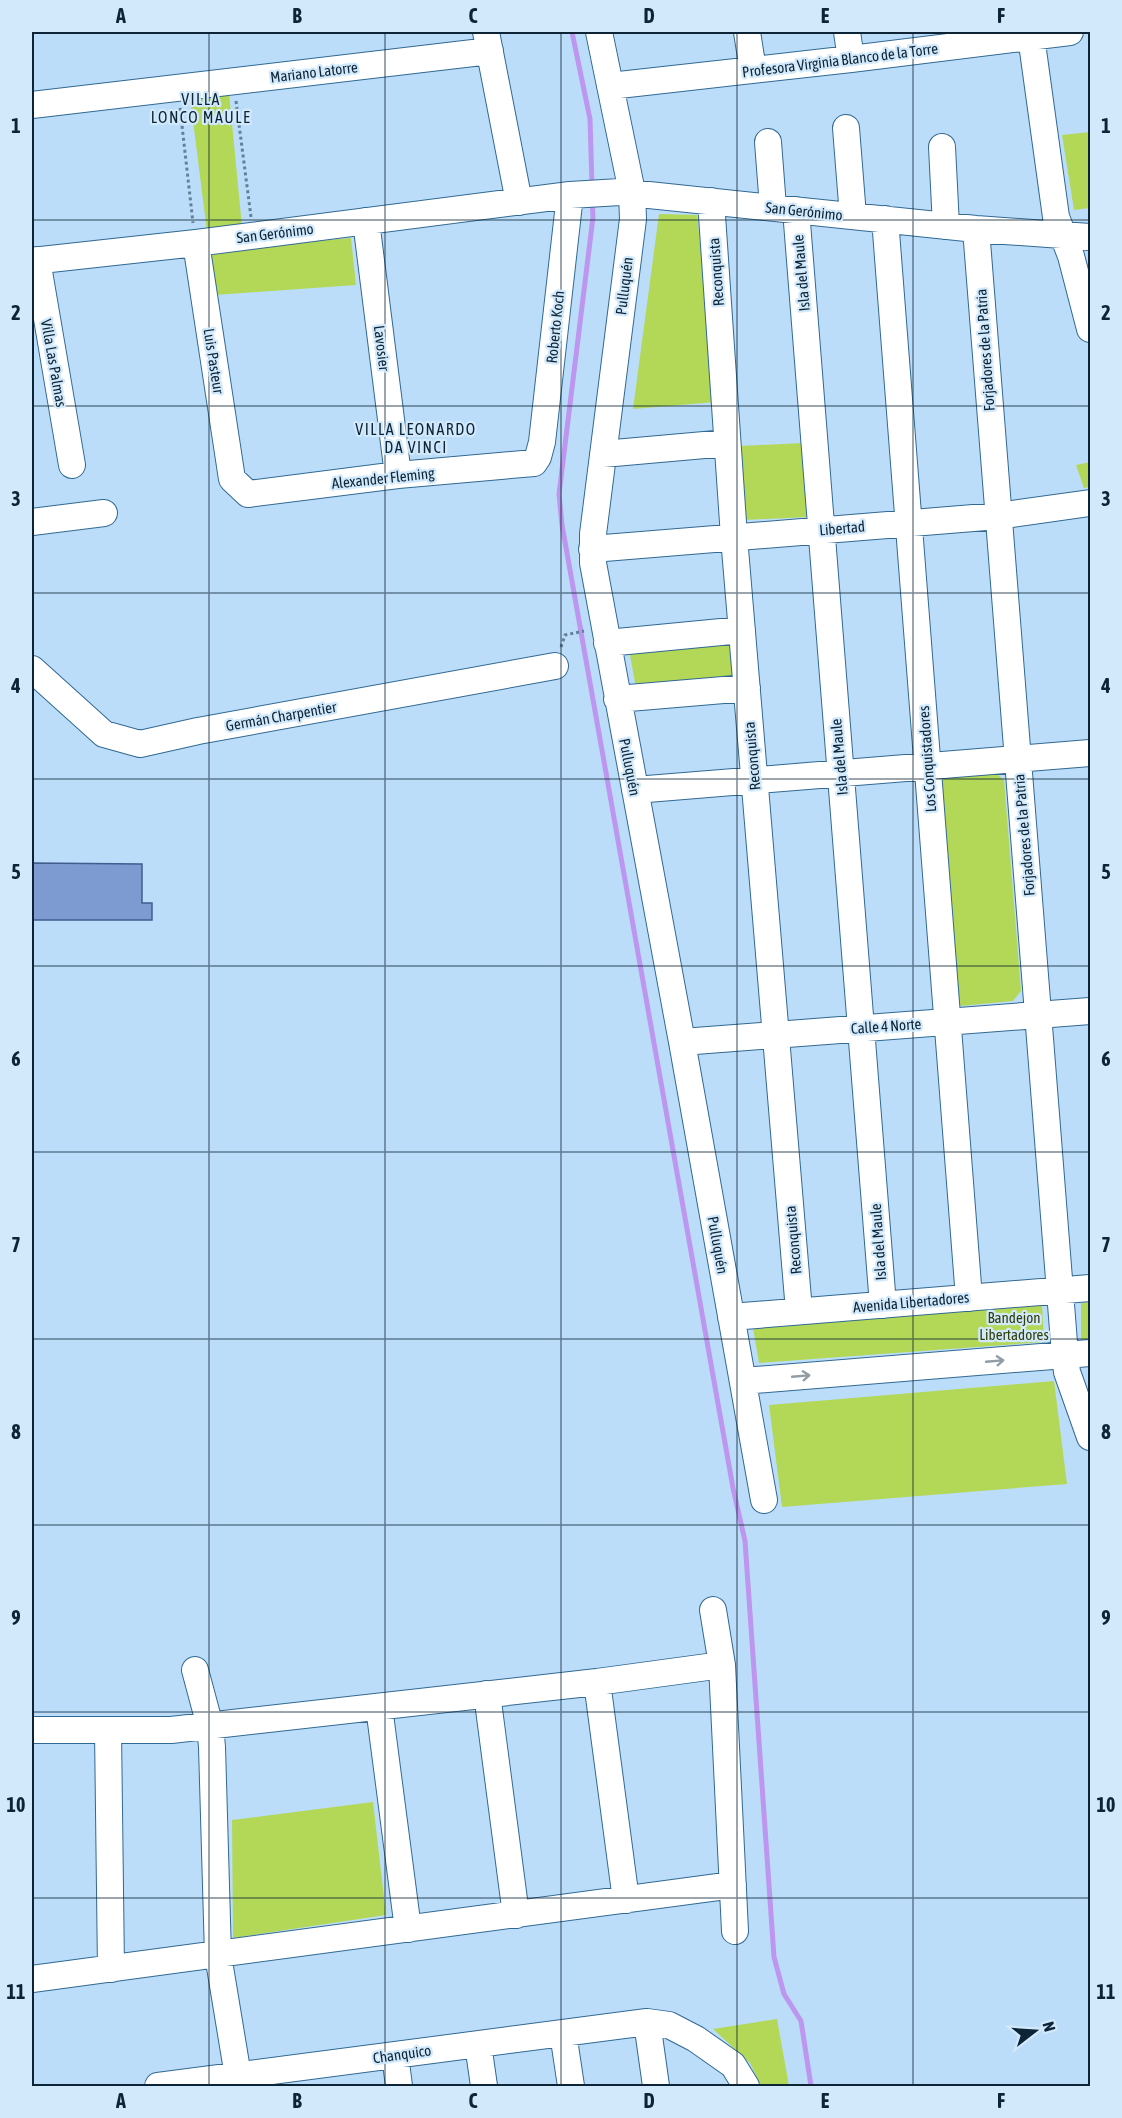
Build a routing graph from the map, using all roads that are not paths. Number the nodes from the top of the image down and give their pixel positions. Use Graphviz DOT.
graph roads {
  1 [pos="599,32"];
  2 [pos="747,32"];
  3 [pos="848,32"];
  4 [pos="1070,32"];
  5 [pos="1039,34"];
  6 [pos="950,39"];
  7 [pos="488,41"];
  8 [pos="851,59"];
  9 [pos="753,70"];
  10 [pos="610,86"];
  11 [pos="32,105"];
  12 [pos="846,128"];
  13 [pos="768,142"];
  14 [pos="942,147"];
  15 [pos="632,192"];
  16 [pos="584,194"];
  17 [pos="711,201"];
  18 [pos="519,202"];
  19 [pos="785,209"];
  20 [pos="853,216"];
  21 [pos="885,219"];
  22 [pos="366,221"];
  23 [pos="946,226"];
  24 [pos="976,229"];
  25 [pos="1063,235"];
  26 [pos="1090,237"];
  27 [pos="196,243"];
  28 [pos="34,261"];
  29 [pos="1090,329"];
  30 [pos="727,443"];
  31 [pos="603,454"];
  32 [pos="538,457"];
  33 [pos="72,465"];
  34 [pos="398,475"];
  35 [pos="232,479"];
  36 [pos="1090,503"];
  37 [pos="104,513"];
  38 [pos="998,516"];
  39 [pos="32,522"];
  40 [pos="909,523"];
  41 [pos="822,530"];
  42 [pos="734,537"];
  43 [pos="592,549"];
  44 [pos="742,630"];
  45 [pos="607,643"];
  46 [pos="555,666"];
  47 [pos="32,669"];
  48 [pos="747,688"];
  49 [pos="617,699"];
  50 [pos="1090,753"];
  51 [pos="1018,759"];
  52 [pos="927,766"];
  53 [pos="841,773"];
  54 [pos="754,780"];
  55 [pos="635,790"];
  56 [pos="1090,1011"];
  57 [pos="1038,1015"];
  58 [pos="947,1022"];
  59 [pos="861,1028"];
  60 [pos="776,1035"];
  61 [pos="682,1042"];
  62 [pos="1090,1288"];
  63 [pos="1060,1290"];
  64 [pos="969,1298"];
  65 [pos="883,1305"];
  66 [pos="799,1311"];
  67 [pos="731,1317"];
  68 [pos="1078,1354"];
  69 [pos="743,1381"];
  70 [pos="1090,1437"];
  71 [pos="764,1500"];
  72 [pos="713,1610"];
  73 [pos="722,1665"];
  74 [pos="195,1670"];
  75 [pos="597,1682"];
  76 [pos="487,1694"];
  77 [pos="379,1707"];
  78 [pos="210,1726"];
  79 [pos="32,1730"];
  80 [pos="108,1730"];
  81 [pos="733,1885"];
  82 [pos="626,1900"];
  83 [pos="516,1915"];
  84 [pos="408,1929"];
  85 [pos="735,1932"];
  86 [pos="218,1955"];
  87 [pos="111,1969"];
  88 [pos="32,1980"];
  89 [pos="647,2022"];
  90 [pos="563,2033"];
  91 [pos="478,2044"];
  92 [pos="395,2055"];
  93 [pos="306,2077"];
  94 [pos="222,2081"];
  95 [pos="158,2086"];
  96 [pos="399,2086"];
  97 [pos="484,2086"];
  98 [pos="571,2086"];
  99 [pos="656,2086"];
  100 [pos="746,2086"];
  1 -- 10 [label="street, Pulluquén"];
  2 -- 9 [label="street"];
  3 -- 8 [label="street"];
  4 -- 5 [label="street, Profesora Virginia Blanco de la Torre"];
  5 -- 6 [label="street, Profesora Virginia Blanco de la Torre"];
  5 -- 25 [label="street"];
  6 -- 8 [label="street, Profesora Virginia Blanco de la Torre"];
  7 -- 11 [label="street, Mariano Latorre"];
  7 -- 18 [label="street"];
  8 -- 9 [label="street, Profesora Virginia Blanco de la Torre"];
  9 -- 10 [label="street, Profesora Virginia Blanco de la Torre"];
  10 -- 15 [label="street, Pulluquén"];
  12 -- 20 [label="street"];
  13 -- 19 [label="street, Isla del Maule"];
  14 -- 23 [label="street"];
  15 -- 16 [label="street, San Gerónimo"];
  15 -- 17 [label="street, San Gerónimo"];
  15 -- 31 [label="street, Pulluquén"];
  16 -- 18 [label="street, San Gerónimo"];
  16 -- 32 [label="street, Roberto Koch"];
  17 -- 19 [label="street, San Gerónimo"];
  17 -- 30 [label="street, Reconquista"];
  18 -- 22 [label="street, San Gerónimo"];
  19 -- 20 [label="street, San Gerónimo"];
  19 -- 41 [label="street, Isla del Maule"];
  20 -- 21 [label="street, San Gerónimo"];
  21 -- 23 [label="street, San Gerónimo"];
  21 -- 40 [label="street, Los Conquistadores"];
  22 -- 27 [label="street, San Gerónimo"];
  22 -- 34 [label="street, Lavosier"];
  23 -- 24 [label="street, San Gerónimo"];
  24 -- 25 [label="street, San Gerónimo"];
  24 -- 38 [label="street, Forjadores de la Patria"];
  25 -- 26 [label="street, San Gerónimo"];
  25 -- 29 [label="street"];
  27 -- 28 [label="street, San Gerónimo"];
  27 -- 35 [label="street, Luis Pasteur"];
  28 -- 33 [label="street, Villa Las Palmas"];
  30 -- 31 [label="street"];
  30 -- 42 [label="street, Reconquista"];
  31 -- 43 [label="street, Pulluquén"];
  32 -- 34 [label="street, Alexander Fleming"];
  34 -- 35 [label="street, Alexander Fleming"];
  36 -- 38 [label="street, Libertad"];
  37 -- 39 [label="street"];
  38 -- 40 [label="street, Libertad"];
  38 -- 51 [label="street, Forjadores de la Patria"];
  40 -- 41 [label="street, Libertad"];
  40 -- 52 [label="street, Los Conquistadores"];
  41 -- 42 [label="street, Libertad"];
  41 -- 53 [label="street, Isla del Maule"];
  42 -- 43 [label="street, Libertad"];
  42 -- 44 [label="street, Reconquista"];
  43 -- 45 [label="street, Pulluquén"];
  44 -- 45 [label="street"];
  44 -- 48 [label="street, Reconquista"];
  45 -- 49 [label="street, Pulluquén"];
  46 -- 47 [label="street, Germán Charpentier"];
  48 -- 49 [label="street"];
  48 -- 54 [label="street, Reconquista"];
  49 -- 55 [label="street, Pulluquén"];
  50 -- 51 [label="street"];
  51 -- 52 [label="street"];
  51 -- 57 [label="street, Forjadores de la Patria"];
  52 -- 53 [label="street"];
  52 -- 58 [label="street, Los Conquistadores"];
  53 -- 54 [label="street"];
  53 -- 59 [label="street, Isla del Maule"];
  54 -- 55 [label="street"];
  54 -- 60 [label="street, Reconquista"];
  55 -- 61 [label="street, Pulluquén"];
  56 -- 57 [label="street, Calle 4 Norte"];
  57 -- 58 [label="street, Calle 4 Norte"];
  57 -- 63 [label="street, Forjadores de la Patria"];
  58 -- 59 [label="street, Calle 4 Norte"];
  58 -- 64 [label="street, Los Conquistadores"];
  59 -- 60 [label="street, Calle 4 Norte"];
  59 -- 65 [label="street, Isla del Maule"];
  60 -- 61 [label="street, Calle 4 Norte"];
  60 -- 66 [label="street, Reconquista"];
  61 -- 67 [label="street, Pulluquén"];
  62 -- 63 [label="street, Avenida Libertadores"];
  63 -- 64 [label="street, Avenida Libertadores"];
  63 -- 68 [label="street, Forjadores de la Patria"];
  64 -- 65 [label="street, Avenida Libertadores"];
  65 -- 66 [label="street, Avenida Libertadores"];
  66 -- 67 [label="street, Avenida Libertadores"];
  67 -- 69 [label="street, Pulluquén"];
  69 -- 68 [label="street, one-way"];
  68 -- 70 [label="street, Forjadores de la Patria"];
  69 -- 71 [label="street, Pulluquén"];
  72 -- 73 [label="street"];
  73 -- 75 [label="street"];
  73 -- 81 [label="street"];
  74 -- 78 [label="street"];
  75 -- 76 [label="street"];
  75 -- 82 [label="street"];
  76 -- 77 [label="street"];
  76 -- 83 [label="street"];
  77 -- 78 [label="street"];
  77 -- 84 [label="street"];
  78 -- 80 [label="street"];
  78 -- 86 [label="street"];
  79 -- 80 [label="street"];
  80 -- 87 [label="street"];
  81 -- 82 [label="street"];
  81 -- 85 [label="street"];
  82 -- 83 [label="street"];
  83 -- 84 [label="street"];
  84 -- 86 [label="street"];
  86 -- 87 [label="street"];
  86 -- 94 [label="street"];
  87 -- 88 [label="street"];
  89 -- 90 [label="street, Chanquico"];
  89 -- 99 [label="street"];
  89 -- 100 [label="street"];
  90 -- 91 [label="street, Chanquico"];
  90 -- 98 [label="street"];
  91 -- 92 [label="street, Chanquico"];
  91 -- 97 [label="street"];
  92 -- 93 [label="street, Chanquico"];
  92 -- 96 [label="street"];
  93 -- 94 [label="street, Chanquico"];
  94 -- 95 [label="street, Chanquico"];
}
